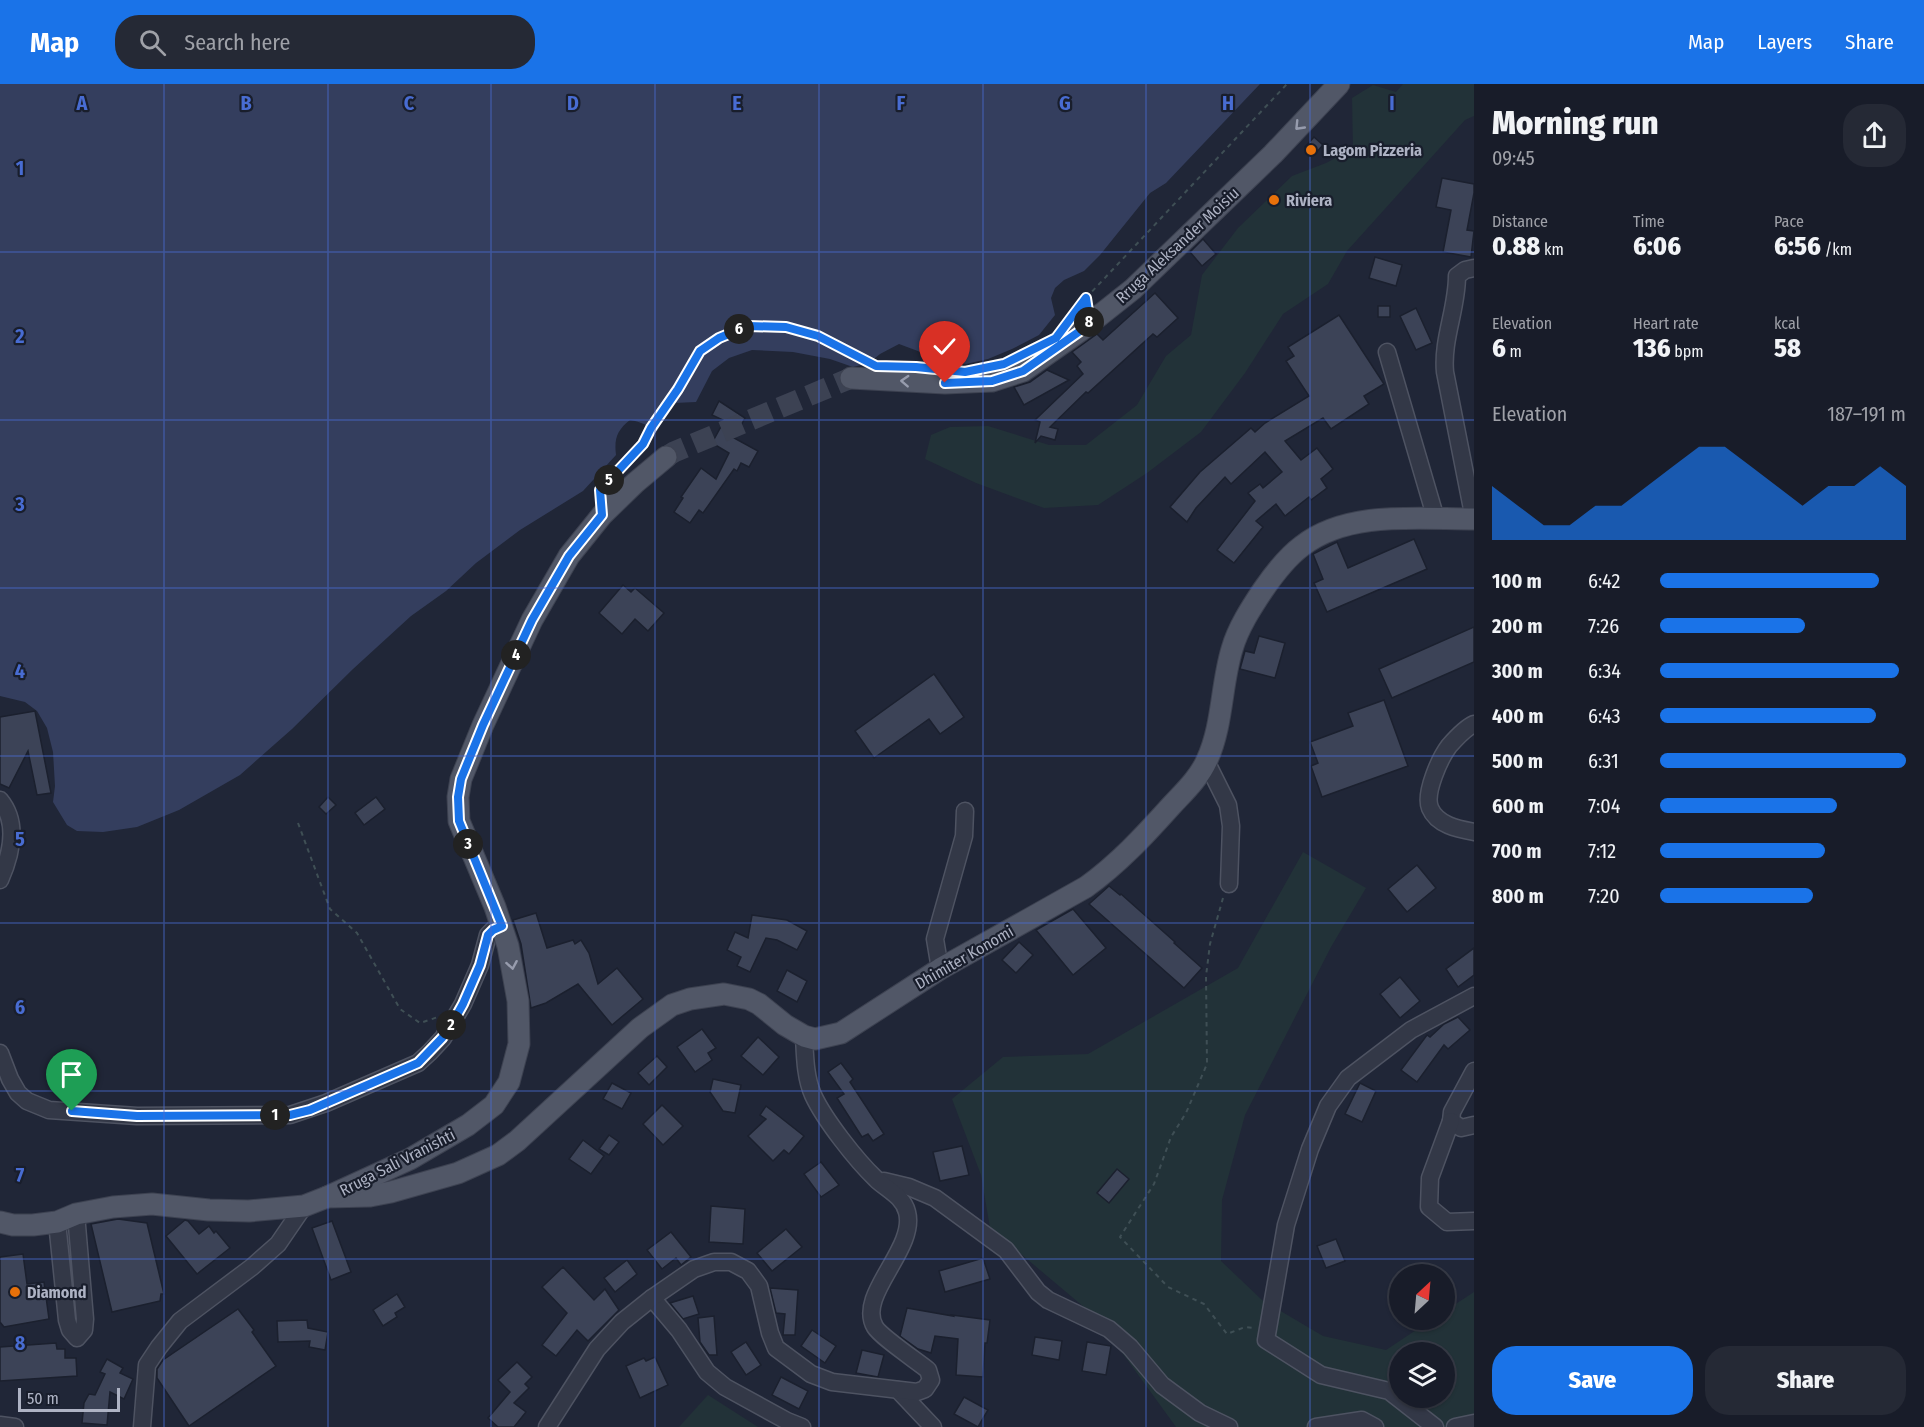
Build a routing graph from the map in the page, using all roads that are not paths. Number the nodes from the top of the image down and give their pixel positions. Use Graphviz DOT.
graph roads {
  1 [pos="1339,84"];
  2 [pos="1474,268"];
  3 [pos="1387,352"];
  4 [pos="851,378"];
  5 [pos="666,457"];
  6 [pos="1436,519"];
  7 [pos="1474,519"];
  8 [pos="1474,724"];
  9 [pos="1206,761"];
  10 [pos="0,800"];
  11 [pos="965,811"];
  12 [pos="1474,832"];
  13 [pos="1229,878"];
  14 [pos="0,880"];
  15 [pos="502,926"];
  16 [pos="940,969"];
  17 [pos="1474,996"];
  18 [pos="804,1036"];
  19 [pos="0,1053"];
  20 [pos="1474,1071"];
  21 [pos="1451,1121"];
  22 [pos="1474,1125"];
  23 [pos="876,1179"];
  24 [pos="327,1197"];
  25 [pos="304,1206"];
  26 [pos="67,1218"];
  27 [pos="1474,1221"];
  28 [pos="0,1222"];
  29 [pos="652,1298"];
  30 [pos="898,1390"];
  31 [pos="1474,1423"];
  32 [pos="0,1425"];
  33 [pos="15,1427"];
  34 [pos="142,1427"];
  35 [pos="546,1427"];
  36 [pos="802,1427"];
  37 [pos="933,1427"];
  38 [pos="1229,1427"];
  39 [pos="1316,1427"];
  40 [pos="1375,1427"];
  41 [pos="1435,1427"];
  42 [pos="1455,1427"];
  1 -- 4 [label="main road, Rruga Aleksander Moisiu, one-way"];
  2 -- 7 [label="street"];
  3 -- 6 [label="street"];
  5 -- 15 [label="main road, Rruga Sali Vranishti"];
  6 -- 7 [label="main road, Dhimiter Konomi"];
  6 -- 9 [label="main road, Dhimiter Konomi"];
  8 -- 12 [label="street"];
  9 -- 13 [label="street"];
  9 -- 16 [label="main road, Dhimiter Konomi"];
  10 -- 14 [label="street"];
  11 -- 16 [label="street"];
  15 -- 19 [label="street"];
  15 -- 24 [label="main road, Rruga Sali Vranishti, one-way"];
  16 -- 18 [label="main road, Dhimiter Konomi"];
  17 -- 41 [label="street"];
  18 -- 23 [label="street"];
  18 -- 24 [label="main road"];
  20 -- 21 [label="street"];
  21 -- 22 [label="street"];
  21 -- 27 [label="street"];
  23 -- 30 [label="street"];
  23 -- 38 [label="street"];
  24 -- 25 [label="main road, Rruga Sali Vranishti"];
  25 -- 26 [label="main road, Rruga Sali Vranishti"];
  25 -- 34 [label="street"];
  26 -- 26 [label="street"];
  26 -- 28 [label="main road, Rruga Sali Vranishti"];
  29 -- 30 [label="street"];
  29 -- 35 [label="street"];
  29 -- 36 [label="street"];
  30 -- 37 [label="street"];
  31 -- 42 [label="street"];
  32 -- 33 [label="street"];
  39 -- 40 [label="street"];
}
